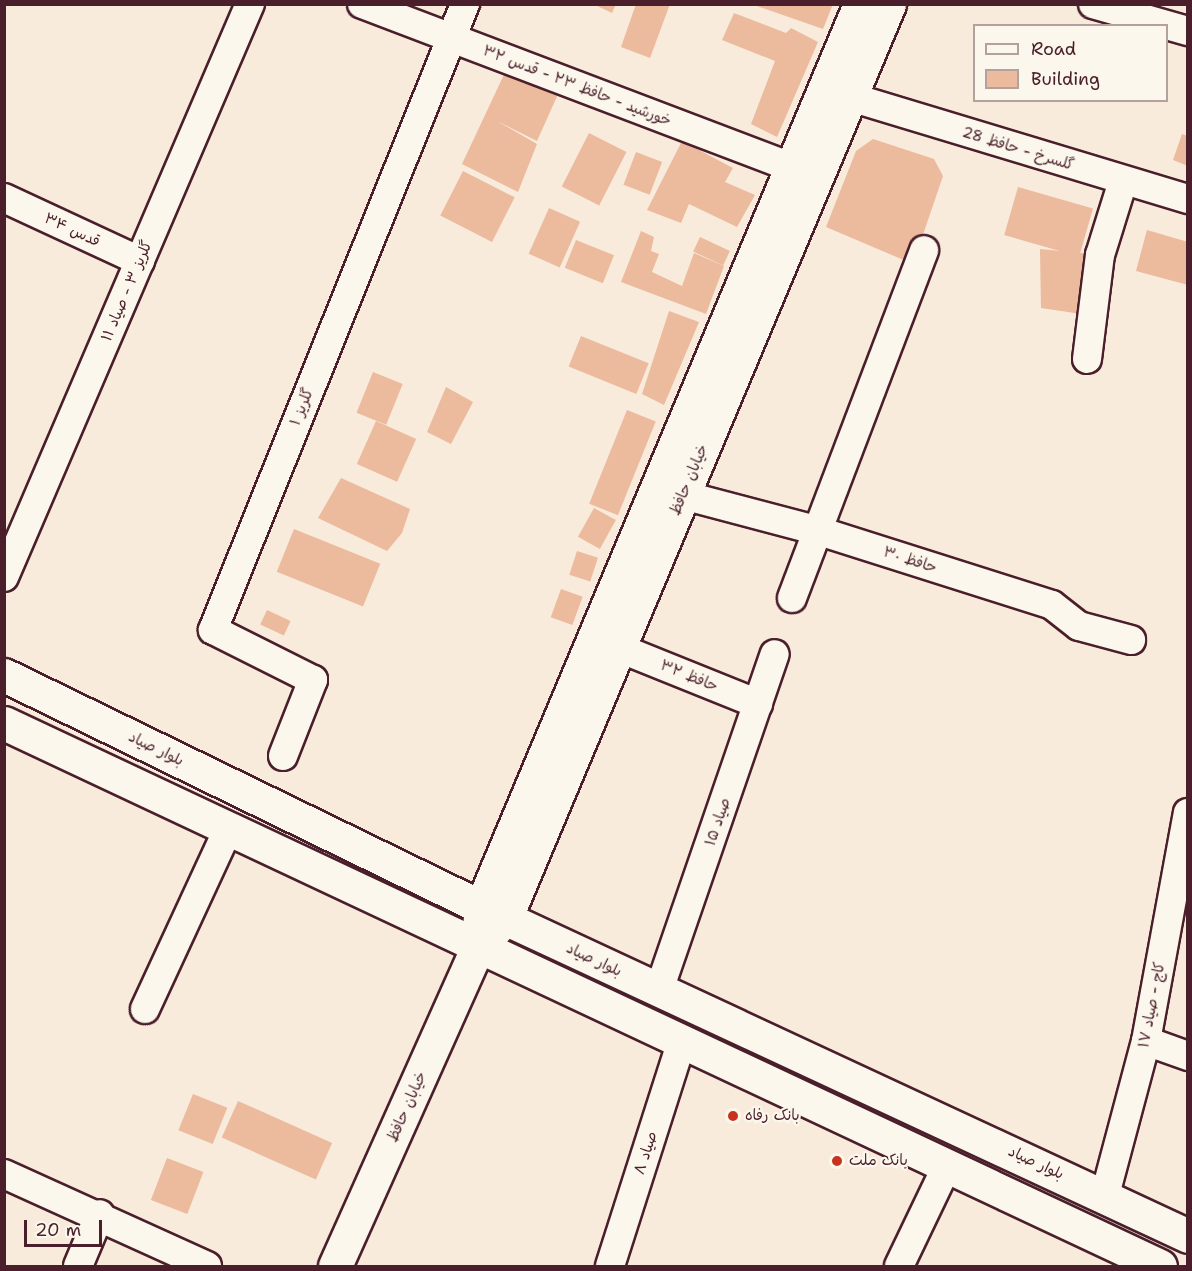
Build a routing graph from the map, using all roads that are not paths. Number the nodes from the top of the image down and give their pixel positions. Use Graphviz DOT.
graph roads {
  1 [pos="250,4"];
  2 [pos="363,4"];
  3 [pos="465,4"];
  4 [pos="860,4"];
  5 [pos="889,4"];
  6 [pos="1093,4"];
  7 [pos="1163,24"];
  8 [pos="1168,25"];
  9 [pos="1188,31"];
  10 [pos="449,37"];
  11 [pos="850,97"];
  12 [pos="792,166"];
  13 [pos="1123,181"];
  14 [pos="4,198"];
  15 [pos="1188,199"];
  16 [pos="924,250"];
  17 [pos="140,261"];
  18 [pos="1087,359"];
  19 [pos="683,495"];
  20 [pos="819,531"];
  21 [pos="4,577"];
  22 [pos="792,598"];
  23 [pos="1131,639"];
  24 [pos="619,648"];
  25 [pos="775,654"];
  26 [pos="4,675"];
  27 [pos="759,704"];
  28 [pos="4,723"];
  29 [pos="284,756"];
  30 [pos="1188,813"];
  31 [pos="228,829"];
  32 [pos="493,913"];
  33 [pos="478,947"];
  34 [pos="659,990"];
  35 [pos="145,1009"];
  36 [pos="682,1040"];
  37 [pos="1146,1041"];
  38 [pos="1188,1056"];
  39 [pos="947,1166"];
  40 [pos="4,1174"];
  41 [pos="1105,1195"];
  42 [pos="100,1214"];
  43 [pos="1188,1236"];
  44 [pos="78,1266"];
  45 [pos="207,1266"];
  46 [pos="335,1266"];
  47 [pos="610,1266"];
  48 [pos="899,1266"];
  49 [pos="1160,1266"];
  1 -- 17 [label="street, گلریز ۳ - صیاد ۱۱"];
  2 -- 10 [label="street, خورشید - حافظ ۲۳ - قدس ۳۲"];
  3 -- 10 [label="street, گلریز ۱"];
  4 -- 12 [label="main road, خیابان حافظ"];
  5 -- 11 [label="main road, خیابان حافظ"];
  6 -- 7 [label="street"];
  8 -- 9 [label="street"];
  10 -- 12 [label="street, خورشید - حافظ ۲۳ - قدس ۳۲"];
  10 -- 29 [label="street, گلریز ۱"];
  11 -- 13 [label="street, گلسرخ - حافظ 28"];
  11 -- 19 [label="main road, خیابان حافظ"];
  12 -- 32 [label="main road, خیابان حافظ"];
  13 -- 15 [label="street, گلسرخ - حافظ 28"];
  13 -- 18 [label="street"];
  14 -- 17 [label="street, قدس ۳۴"];
  16 -- 20 [label="street"];
  17 -- 21 [label="street, گلریز ۳ - صیاد ۱۱"];
  19 -- 20 [label="street, حافظ ۳۰"];
  19 -- 24 [label="main road, خیابان حافظ"];
  20 -- 22 [label="street"];
  20 -- 23 [label="street, حافظ ۳۰"];
  24 -- 27 [label="street, حافظ ۳۲"];
  24 -- 32 [label="main road, خیابان حافظ"];
  25 -- 27 [label="street, صیاد ۱۵"];
  26 -- 32 [label="main road, بلوار صیاد"];
  27 -- 34 [label="street, صیاد ۱۵"];
  28 -- 31 [label="main road"];
  30 -- 37 [label="street, کاج - صیاد ۱۷"];
  31 -- 33 [label="main road"];
  31 -- 35 [label="street"];
  32 -- 33 [label="main road, خیابان حافظ"];
  32 -- 34 [label="main road, بلوار صیاد"];
  33 -- 36 [label="main road"];
  33 -- 46 [label="main road, خیابان حافظ"];
  34 -- 41 [label="main road, بلوار صیاد"];
  36 -- 39 [label="main road"];
  36 -- 47 [label="street, صیاد ۸"];
  37 -- 38 [label="street"];
  37 -- 41 [label="street, کاج - صیاد ۱۷"];
  39 -- 48 [label="street"];
  39 -- 49 [label="main road"];
  40 -- 42 [label="street"];
  41 -- 43 [label="main road, بلوار صیاد"];
  42 -- 44 [label="street"];
  42 -- 45 [label="street"];
}
